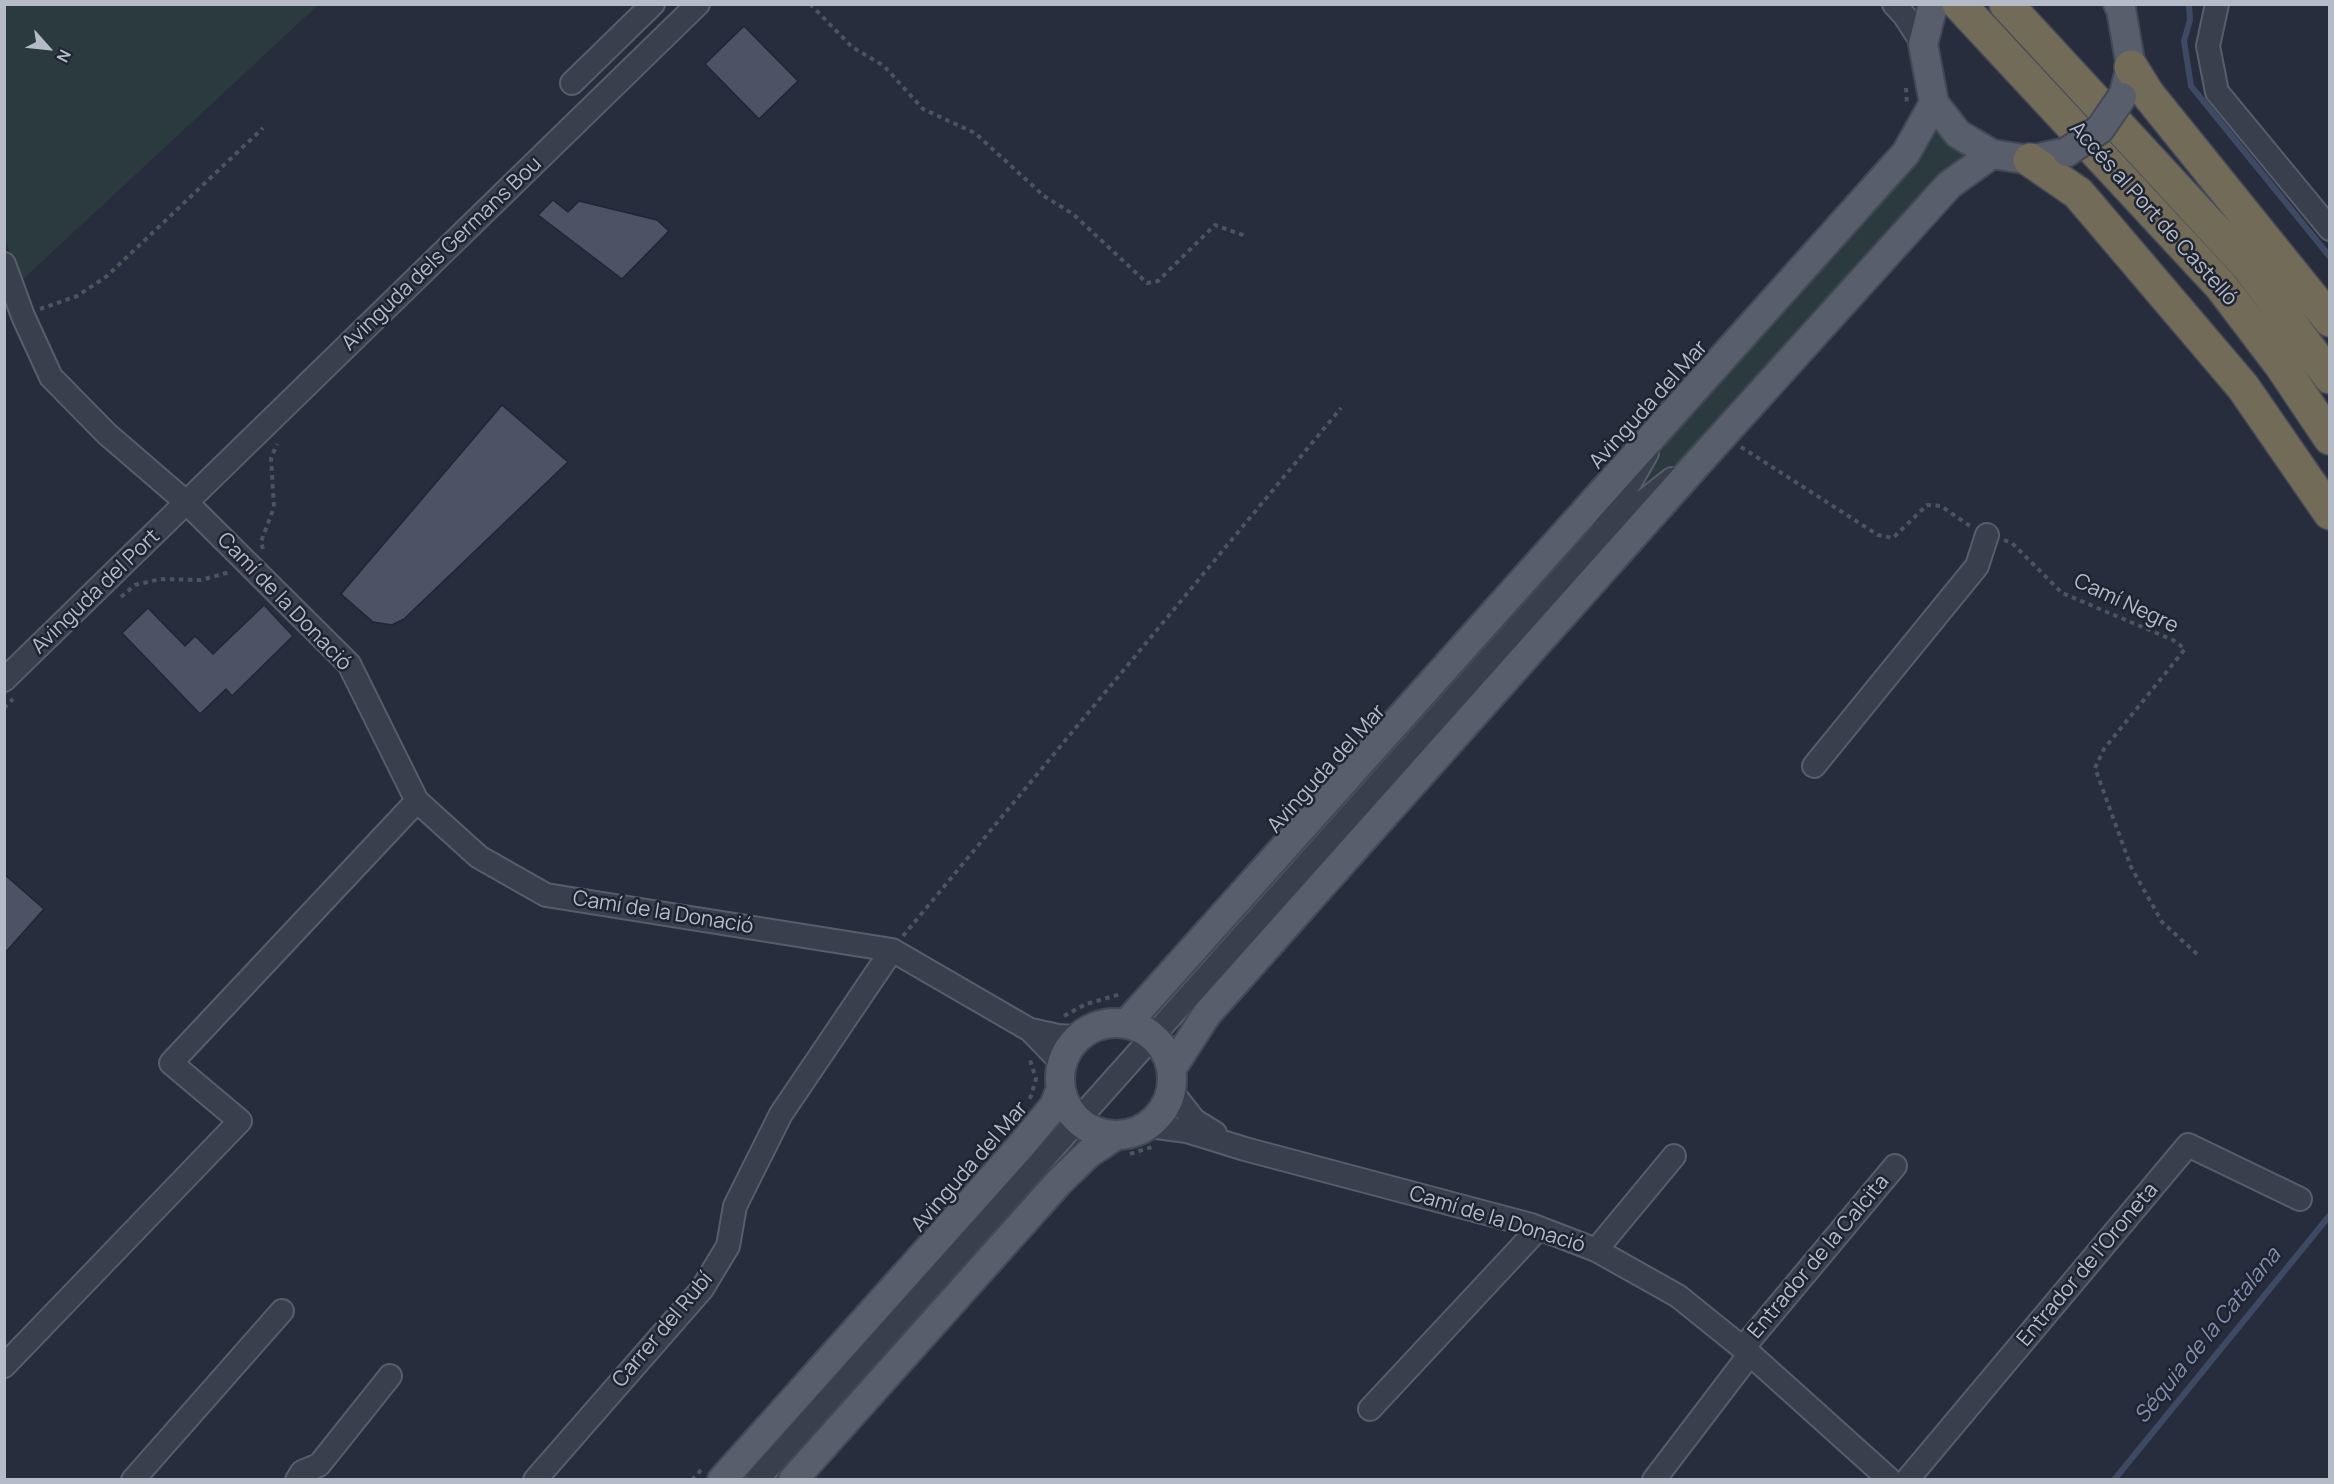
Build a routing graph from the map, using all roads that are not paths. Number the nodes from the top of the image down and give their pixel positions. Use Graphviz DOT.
graph roads {
  1 [pos="653,4"];
  2 [pos="698,4"];
  3 [pos="1894,4"];
  4 [pos="2006,4"];
  5 [pos="2217,4"];
  6 [pos="1942,6"];
  7 [pos="2121,6"];
  8 [pos="1923,44"];
  9 [pos="2127,82"];
  10 [pos="572,83"];
  11 [pos="1920,106"];
  12 [pos="1992,154"];
  13 [pos="2030,160"];
  14 [pos="2330,229"];
  15 [pos="4,264"];
  16 [pos="2330,320"];
  17 [pos="2330,377"];
  18 [pos="1658,431"];
  19 [pos="2330,438"];
  20 [pos="1697,464"];
  21 [pos="187,503"];
  22 [pos="2330,513"];
  23 [pos="1600,535"];
  24 [pos="1987,535"];
  25 [pos="13,686"];
  26 [pos="1814,766"];
  27 [pos="417,801"];
  28 [pos="892,950"];
  29 [pos="1128,1023"];
  30 [pos="1030,1030"];
  31 [pos="1153,1036"];
  32 [pos="1076,1037"];
  33 [pos="1061,1062"];
  34 [pos="1172,1080"];
  35 [pos="1060,1091"];
  36 [pos="1077,1121"];
  37 [pos="1149,1126"];
  38 [pos="1115,1136"];
  39 [pos="1245,1149"];
  40 [pos="1674,1156"];
  41 [pos="1895,1166"];
  42 [pos="2300,1199"];
  43 [pos="1539,1228"];
  44 [pos="1596,1250"];
  45 [pos="282,1311"];
  46 [pos="1746,1351"];
  47 [pos="4,1366"];
  48 [pos="390,1376"];
  49 [pos="1370,1409"];
  50 [pos="715,1471"];
  51 [pos="133,1479"];
  52 [pos="297,1479"];
  53 [pos="535,1479"];
  54 [pos="757,1479"];
  55 [pos="793,1479"];
  56 [pos="1654,1479"];
  57 [pos="1890,1479"];
  58 [pos="1907,1479"];
  1 -- 10 [label="street"];
  2 -- 21 [label="street, Avinguda dels Germans Bou"];
  3 -- 8 [label="street"];
  4 -- 17 [label="highway, Accés al Port de Castelló"];
  5 -- 14 [label="street"];
  6 -- 8 [label="main road"];
  6 -- 19 [label="highway, Accés al Port de Castelló"];
  7 -- 9 [label="main road"];
  8 -- 11 [label="main road"];
  9 -- 13 [label="main road, bridge"];
  9 -- 16 [label="highway"];
  11 -- 12 [label="main road"];
  11 -- 18 [label="main road, Avinguda del Mar"];
  12 -- 13 [label="main road"];
  12 -- 20 [label="main road, Avinguda del Mar"];
  13 -- 22 [label="highway"];
  15 -- 21 [label="street, Camí de la Donació"];
  18 -- 23 [label="street, Avinguda del Mar"];
  18 -- 29 [label="main road, Avinguda del Mar"];
  20 -- 23 [label="street, Avinguda del Mar"];
  20 -- 34 [label="main road, Avinguda del Mar"];
  21 -- 25 [label="street, Avinguda del Port"];
  21 -- 27 [label="street, Camí de la Donació"];
  23 -- 31 [label="street, Avinguda del Mar"];
  24 -- 26 [label="street"];
  27 -- 28 [label="street, Camí de la Donació"];
  27 -- 47 [label="street"];
  28 -- 30 [label="street, Camí de la Donació"];
  28 -- 53 [label="street, Carrer del Rubí"];
  29 -- 31 [label="main road"];
  29 -- 32 [label="main road"];
  30 -- 32 [label="street, Camí de la Donació"];
  30 -- 33 [label="street, Camí de la Donació"];
  31 -- 34 [label="main road"];
  31 -- 36 [label="street, Avinguda del Mar"];
  32 -- 33 [label="main road"];
  33 -- 35 [label="main road"];
  34 -- 37 [label="main road, Avinguda del Mar"];
  34 -- 39 [label="street, Camí de la Donació"];
  35 -- 36 [label="main road"];
  35 -- 50 [label="main road, Avinguda del Mar"];
  36 -- 38 [label="main road"];
  36 -- 54 [label="street, Avinguda del Mar"];
  37 -- 38 [label="main road"];
  37 -- 39 [label="street, Camí de la Donació"];
  38 -- 55 [label="main road"];
  39 -- 43 [label="street, Camí de la Donació"];
  40 -- 44 [label="street"];
  41 -- 46 [label="street, Entrador de la Calcita"];
  42 -- 58 [label="street, Entrador de l'Oroneta"];
  43 -- 44 [label="street, Camí de la Donació"];
  43 -- 49 [label="street"];
  44 -- 46 [label="street, Camí de la Donació"];
  45 -- 51 [label="street"];
  46 -- 56 [label="street, Entrador de la Calcita"];
  46 -- 57 [label="street, Camí de la Donació"];
  48 -- 52 [label="street"];
}
